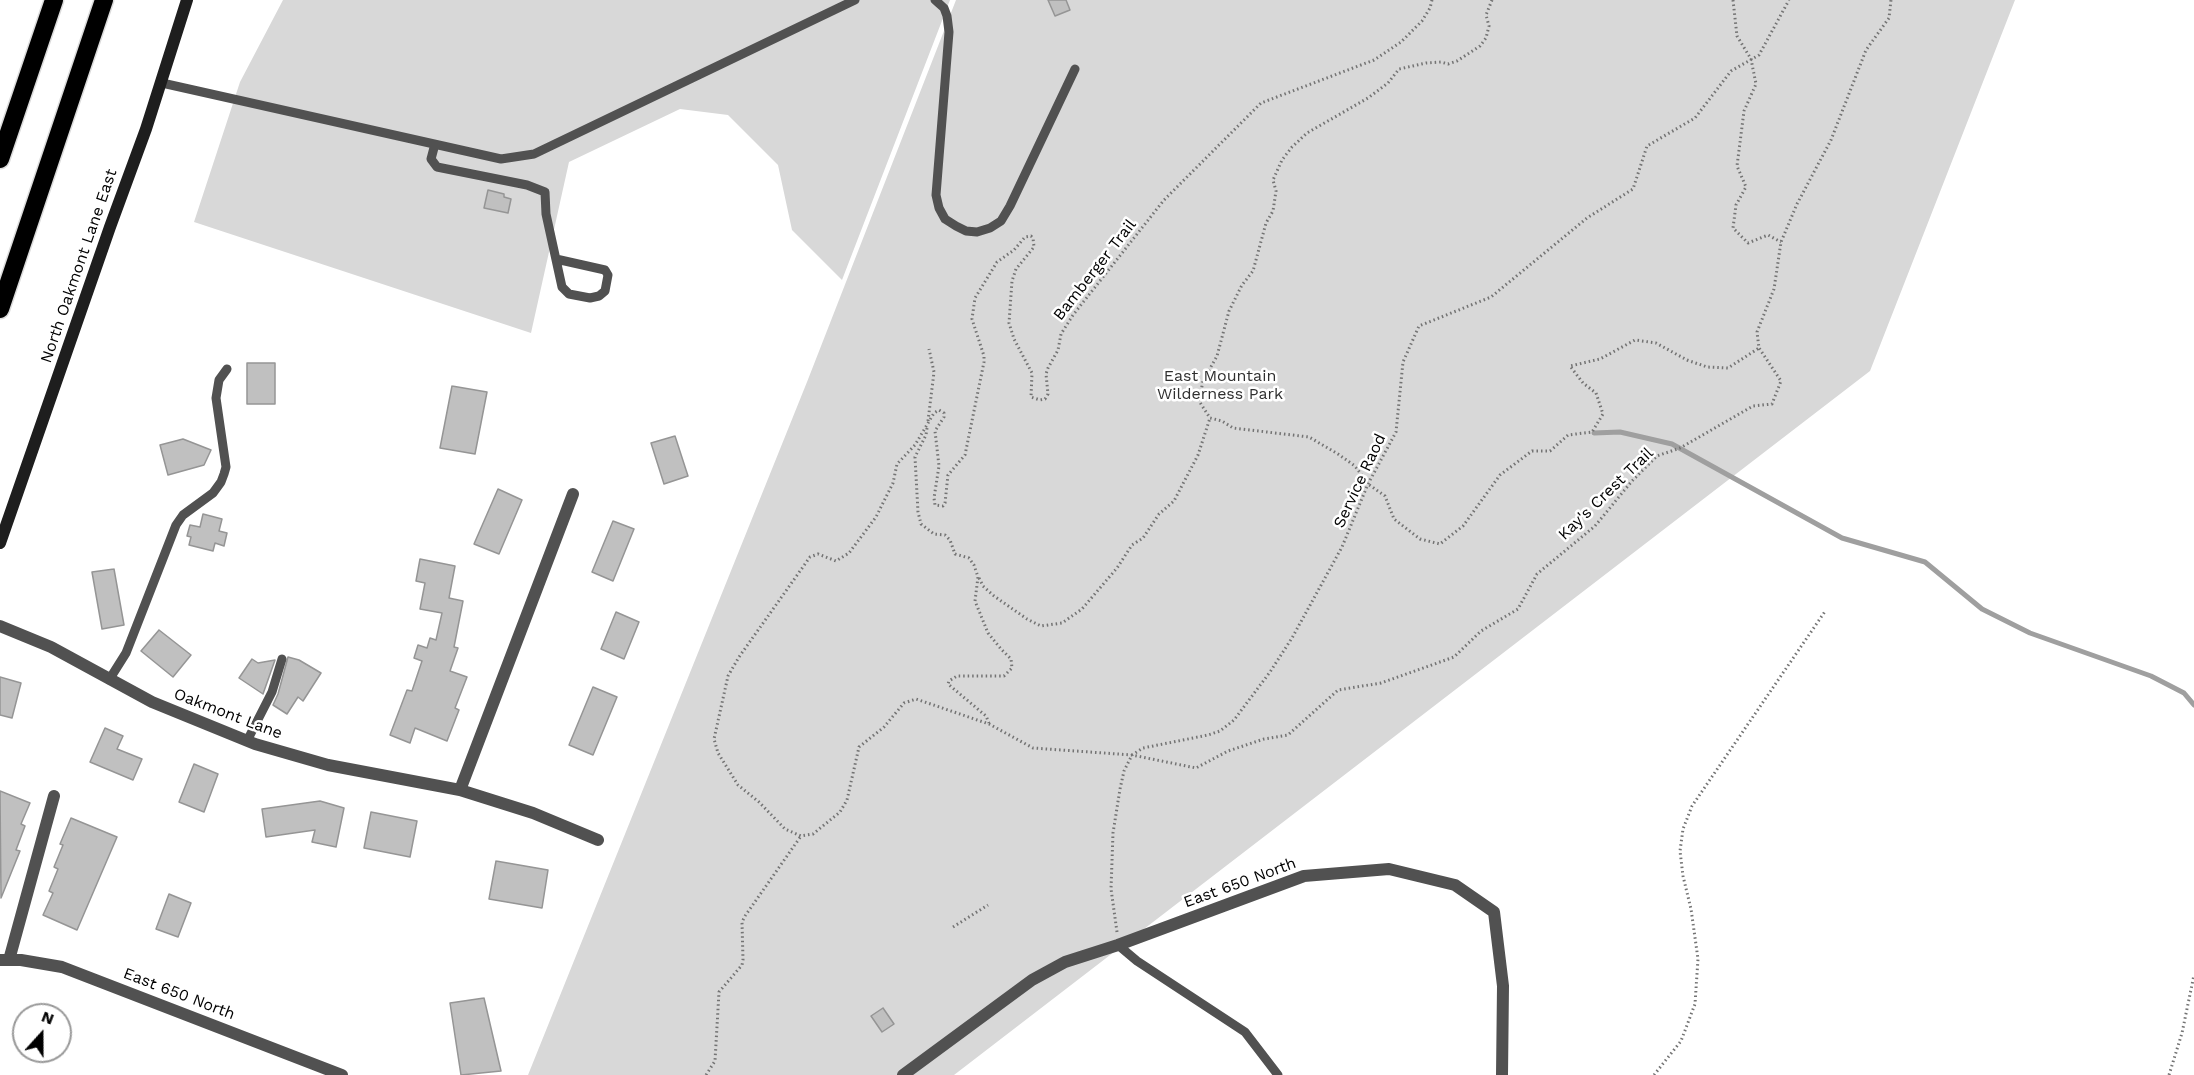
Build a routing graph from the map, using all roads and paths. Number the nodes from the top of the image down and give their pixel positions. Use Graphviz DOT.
graph roads {
  1 [pos="54,0"];
  2 [pos="104,0"];
  3 [pos="187,0"];
  4 [pos="855,0"];
  5 [pos="935,0"];
  6 [pos="1432,0"];
  7 [pos="1492,0"];
  8 [pos="1733,0"];
  9 [pos="1789,0"];
  10 [pos="1891,0"];
  11 [pos="1752,59"];
  12 [pos="1075,69"];
  13 [pos="162,83"];
  14 [pos="435,144"];
  15 [pos="0,159"];
  16 [pos="1781,242"];
  17 [pos="556,259"];
  18 [pos="0,309"];
  19 [pos="1759,348"];
  20 [pos="929,349"];
  21 [pos="227,369"];
  22 [pos="1210,418"];
  23 [pos="928,425"];
  24 [pos="1368,484"];
  25 [pos="573,494"];
  26 [pos="0,543"];
  27 [pos="978,577"];
  28 [pos="1826,610"];
  29 [pos="0,626"];
  30 [pos="282,659"];
  31 [pos="109,680"];
  32 [pos="989,724"];
  33 [pos="246,741"];
  34 [pos="1132,755"];
  35 [pos="460,790"];
  36 [pos="54,796"];
  37 [pos="801,836"];
  38 [pos="598,840"];
  39 [pos="988,905"];
  40 [pos="953,927"];
  41 [pos="1118,945"];
  42 [pos="5,960"];
  43 [pos="2194,975"];
  44 [pos="342,1075"];
  45 [pos="706,1075"];
  46 [pos="903,1075"];
  47 [pos="1278,1075"];
  48 [pos="1502,1075"];
  49 [pos="1654,1075"];
  50 [pos="2169,1075"];
  1 -- 15 [label="highway"];
  2 -- 18 [label="highway"];
  3 -- 13 [label="street, North Oakmont Lane East"];
  4 -- 14 [label="lane"];
  5 -- 12 [label="lane"];
  6 -- 23 [label="path, Bamberger Trail"];
  7 -- 22 [label="path"];
  8 -- 11 [label="path"];
  9 -- 11 [label="path, Service Raod"];
  10 -- 16 [label="path"];
  11 -- 16 [label="path"];
  11 -- 24 [label="path, Service Raod"];
  13 -- 14 [label="lane"];
  13 -- 26 [label="street, North Oakmont Lane East"];
  14 -- 17 [label="lane"];
  16 -- 19 [label="path"];
  17 -- 17 [label="lane"];
  19 -- 24 [label="path"];
  19 -- 34 [label="path, Kay's Crest Trail"];
  20 -- 23 [label="path, Bamberger Trail"];
  21 -- 31 [label="lane"];
  22 -- 24 [label="path"];
  22 -- 27 [label="path"];
  23 -- 27 [label="path, Bamberger Trail"];
  23 -- 37 [label="path, Bamberger Trail"];
  24 -- 34 [label="path, Service Raod"];
  25 -- 35 [label="street"];
  27 -- 32 [label="path"];
  28 -- 49 [label="path"];
  29 -- 31 [label="street, Oakmont Lane"];
  30 -- 33 [label="lane"];
  31 -- 33 [label="street, Oakmont Lane"];
  32 -- 34 [label="path"];
  32 -- 37 [label="path"];
  33 -- 35 [label="street, Oakmont Lane"];
  34 -- 41 [label="path"];
  35 -- 38 [label="street, Oakmont Lane"];
  36 -- 42 [label="street"];
  37 -- 45 [label="path"];
  39 -- 40 [label="path"];
  41 -- 46 [label="street, East 650 North"];
  41 -- 47 [label="lane"];
  41 -- 48 [label="street, East 650 North"];
  42 -- 44 [label="street, East 650 North"];
  43 -- 50 [label="path"];
}
